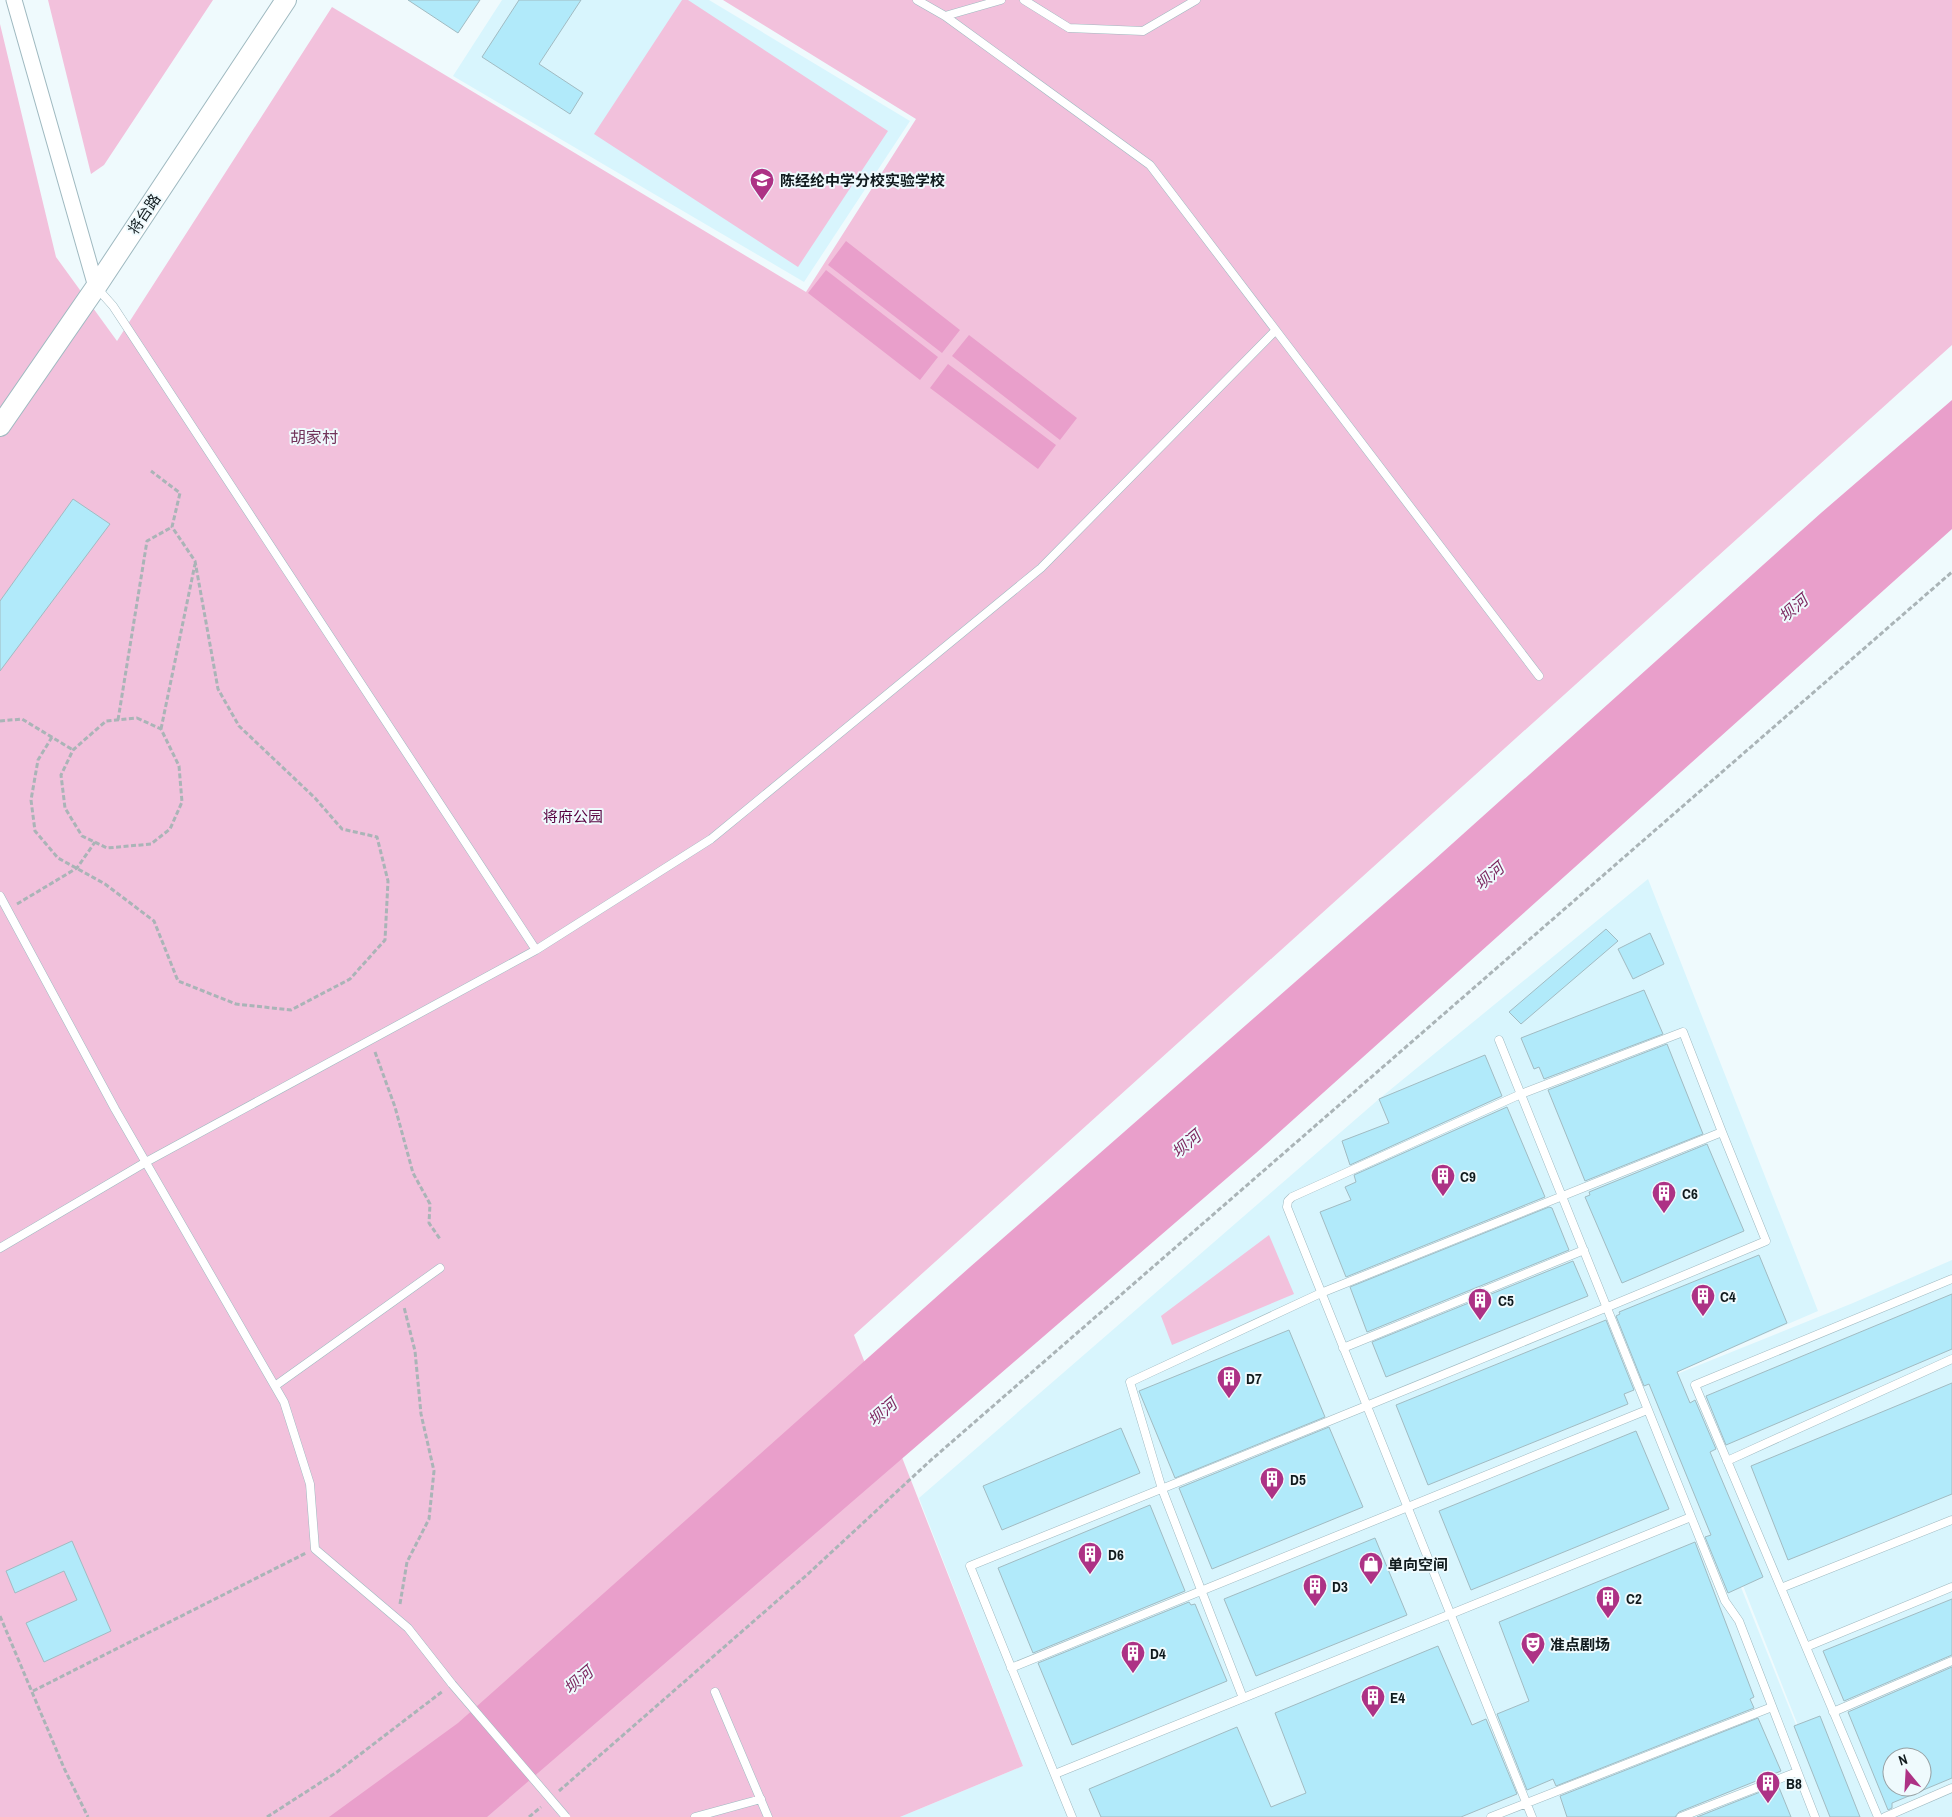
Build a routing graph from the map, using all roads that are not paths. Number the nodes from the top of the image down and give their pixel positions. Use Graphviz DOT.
graph roads {
  1 [pos="14,0"];
  2 [pos="286,0"];
  3 [pos="917,0"];
  4 [pos="1001,0"];
  5 [pos="1024,0"];
  6 [pos="1196,0"];
  7 [pos="945,16"];
  8 [pos="96,287"];
  9 [pos="1275,331"];
  10 [pos="0,426"];
  11 [pos="1539,676"];
  12 [pos="0,896"];
  13 [pos="536,950"];
  14 [pos="1499,1040"];
  15 [pos="1521,1094"];
  16 [pos="1722,1132"];
  17 [pos="146,1162"];
  18 [pos="1562,1197"];
  19 [pos="0,1248"];
  20 [pos="1584,1250"];
  21 [pos="440,1268"];
  22 [pos="1952,1280"];
  23 [pos="1322,1293"];
  24 [pos="1607,1308"];
  25 [pos="1343,1348"];
  26 [pos="1952,1359"];
  27 [pos="276,1386"];
  28 [pos="1366,1406"];
  29 [pos="1648,1410"];
  30 [pos="1727,1461"];
  31 [pos="1162,1488"];
  32 [pos="1406,1507"];
  33 [pos="1690,1517"];
  34 [pos="1952,1520"];
  35 [pos="1781,1588"];
  36 [pos="1952,1588"];
  37 [pos="1202,1590"];
  38 [pos="1449,1614"];
  39 [pos="1806,1647"];
  40 [pos="1952,1660"];
  41 [pos="1011,1668"];
  42 [pos="716,1692"];
  43 [pos="1244,1698"];
  44 [pos="1772,1707"];
  45 [pos="1833,1712"];
  46 [pos="1797,1772"];
  47 [pos="1055,1774"];
  48 [pos="1952,1788"];
  49 [pos="761,1799"];
  50 [pos="1526,1803"];
  51 [pos="566,1817"];
  52 [pos="695,1817"];
  53 [pos="768,1817"];
  54 [pos="1072,1817"];
  55 [pos="1491,1817"];
  56 [pos="1532,1817"];
  57 [pos="1681,1817"];
  58 [pos="1815,1817"];
  59 [pos="1878,1817"];
  60 [pos="1885,1817"];
  1 -- 8 [label="street"];
  2 -- 8 [label="main road, 将台路"];
  3 -- 7 [label="lane"];
  4 -- 7 [label="lane"];
  5 -- 6 [label="lane"];
  7 -- 9 [label="lane"];
  8 -- 10 [label="main road, 将台路"];
  8 -- 13 [label="lane"];
  9 -- 11 [label="lane"];
  9 -- 13 [label="lane"];
  12 -- 17 [label="lane"];
  13 -- 17 [label="lane"];
  14 -- 15 [label="lane"];
  15 -- 16 [label="lane"];
  15 -- 18 [label="lane"];
  15 -- 23 [label="lane"];
  16 -- 18 [label="lane"];
  16 -- 24 [label="lane"];
  17 -- 19 [label="lane"];
  17 -- 27 [label="lane"];
  18 -- 20 [label="lane"];
  18 -- 23 [label="lane"];
  20 -- 24 [label="lane"];
  20 -- 25 [label="lane"];
  21 -- 27 [label="lane"];
  22 -- 30 [label="lane"];
  23 -- 25 [label="lane"];
  23 -- 31 [label="lane"];
  24 -- 28 [label="lane"];
  24 -- 29 [label="lane"];
  25 -- 28 [label="lane"];
  26 -- 30 [label="lane"];
  27 -- 51 [label="lane, bridge"];
  28 -- 31 [label="lane"];
  28 -- 32 [label="lane"];
  29 -- 32 [label="lane"];
  29 -- 33 [label="lane"];
  30 -- 35 [label="lane"];
  31 -- 37 [label="lane"];
  31 -- 41 [label="lane"];
  32 -- 37 [label="lane"];
  32 -- 38 [label="lane"];
  33 -- 38 [label="lane"];
  33 -- 44 [label="lane"];
  34 -- 35 [label="lane"];
  35 -- 39 [label="lane"];
  36 -- 39 [label="lane"];
  37 -- 41 [label="lane"];
  37 -- 43 [label="lane"];
  38 -- 43 [label="lane"];
  38 -- 50 [label="lane"];
  39 -- 45 [label="lane"];
  40 -- 45 [label="lane"];
  41 -- 47 [label="lane"];
  42 -- 49 [label="lane"];
  43 -- 47 [label="lane"];
  44 -- 46 [label="lane"];
  44 -- 50 [label="lane"];
  45 -- 59 [label="lane"];
  46 -- 57 [label="lane"];
  46 -- 58 [label="lane"];
  47 -- 54 [label="lane"];
  48 -- 60 [label="lane"];
  49 -- 52 [label="lane"];
  49 -- 53 [label="lane"];
  50 -- 55 [label="lane"];
  50 -- 56 [label="lane"];
}
